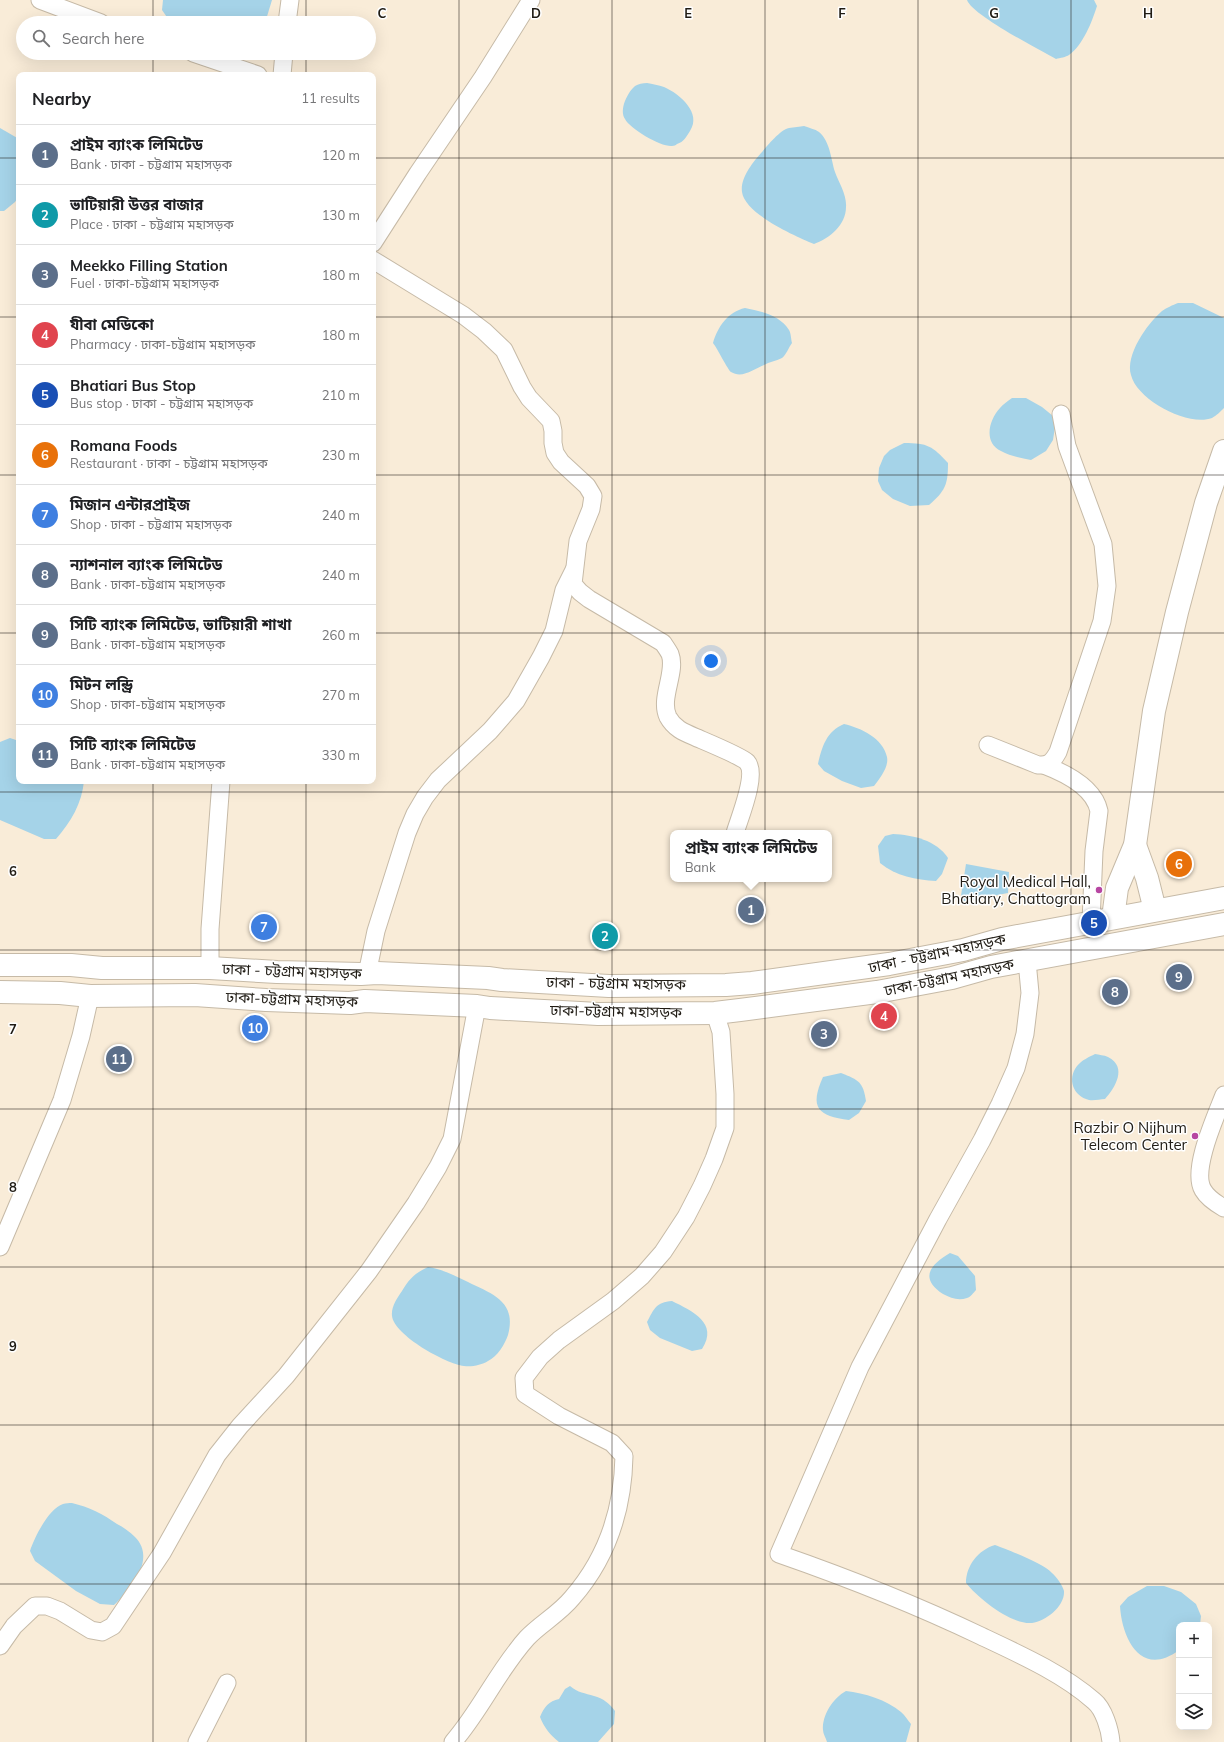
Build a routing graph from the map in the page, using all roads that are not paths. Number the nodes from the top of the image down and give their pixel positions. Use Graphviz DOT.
graph roads {
  1 [pos="40,0"];
  2 [pos="290,0"];
  3 [pos="531,0"];
  4 [pos="82,16"];
  5 [pos="288,16"];
  6 [pos="214,60"];
  7 [pos="283,60"];
  8 [pos="249,72"];
  9 [pos="282,72"];
  10 [pos="376,237"];
  11 [pos="376,262"];
  12 [pos="1061,414"];
  13 [pos="1224,451"];
  14 [pos="574,570"];
  15 [pos="988,745"];
  16 [pos="1044,766"];
  17 [pos="221,784"];
  18 [pos="736,830"];
  19 [pos="1135,845"];
  20 [pos="1224,898"];
  21 [pos="1155,910"];
  22 [pos="1113,918"];
  23 [pos="1092,922"];
  24 [pos="1224,924"];
  25 [pos="1027,961"];
  26 [pos="0,965"];
  27 [pos="210,968"];
  28 [pos="367,974"];
  29 [pos="0,992"];
  30 [pos="90,996"];
  31 [pos="477,1006"];
  32 [pos="715,1013"];
  33 [pos="1224,1095"];
  34 [pos="1224,1208"];
  35 [pos="0,1246"];
  36 [pos="0,1646"];
  37 [pos="227,1683"];
  38 [pos="197,1742"];
  39 [pos="453,1742"];
  40 [pos="1111,1742"];
  1 -- 4 [label="street"];
  2 -- 5 [label="street"];
  3 -- 10 [label="street"];
  6 -- 8 [label="street"];
  7 -- 9 [label="street"];
  11 -- 14 [label="street"];
  12 -- 16 [label="street"];
  13 -- 19 [label="main road"];
  14 -- 18 [label="street"];
  14 -- 28 [label="street"];
  15 -- 16 [label="street"];
  16 -- 23 [label="street"];
  17 -- 27 [label="street"];
  19 -- 21 [label="main road"];
  19 -- 22 [label="main road"];
  20 -- 21 [label="main road, ঢাকা - চট্টগ্রাম মহাসড়ক"];
  21 -- 22 [label="main road, ঢাকা - চট্টগ্রাম মহাসড়ক"];
  22 -- 23 [label="main road, ঢাকা - চট্টগ্রাম মহাসড়ক"];
  23 -- 28 [label="main road, ঢাকা - চট্টগ্রাম মহাসড়ক"];
  24 -- 25 [label="main road, ঢাকা-চট্টগ্রাম মহাসড়ক"];
  25 -- 32 [label="main road, ঢাকা-চট্টগ্রাম মহাসড়ক"];
  25 -- 40 [label="street"];
  26 -- 27 [label="main road, ঢাকা - চট্টগ্রাম মহাসড়ক"];
  27 -- 28 [label="main road, ঢাকা - চট্টগ্রাম মহাসড়ক"];
  29 -- 30 [label="main road, ঢাকা-চট্টগ্রাম মহাসড়ক"];
  30 -- 31 [label="main road, ঢাকা-চট্টগ্রাম মহাসড়ক"];
  30 -- 35 [label="street"];
  31 -- 32 [label="main road, ঢাকা-চট্টগ্রাম মহাসড়ক"];
  31 -- 36 [label="street"];
  32 -- 39 [label="street"];
  33 -- 34 [label="street"];
  37 -- 38 [label="street"];
}
